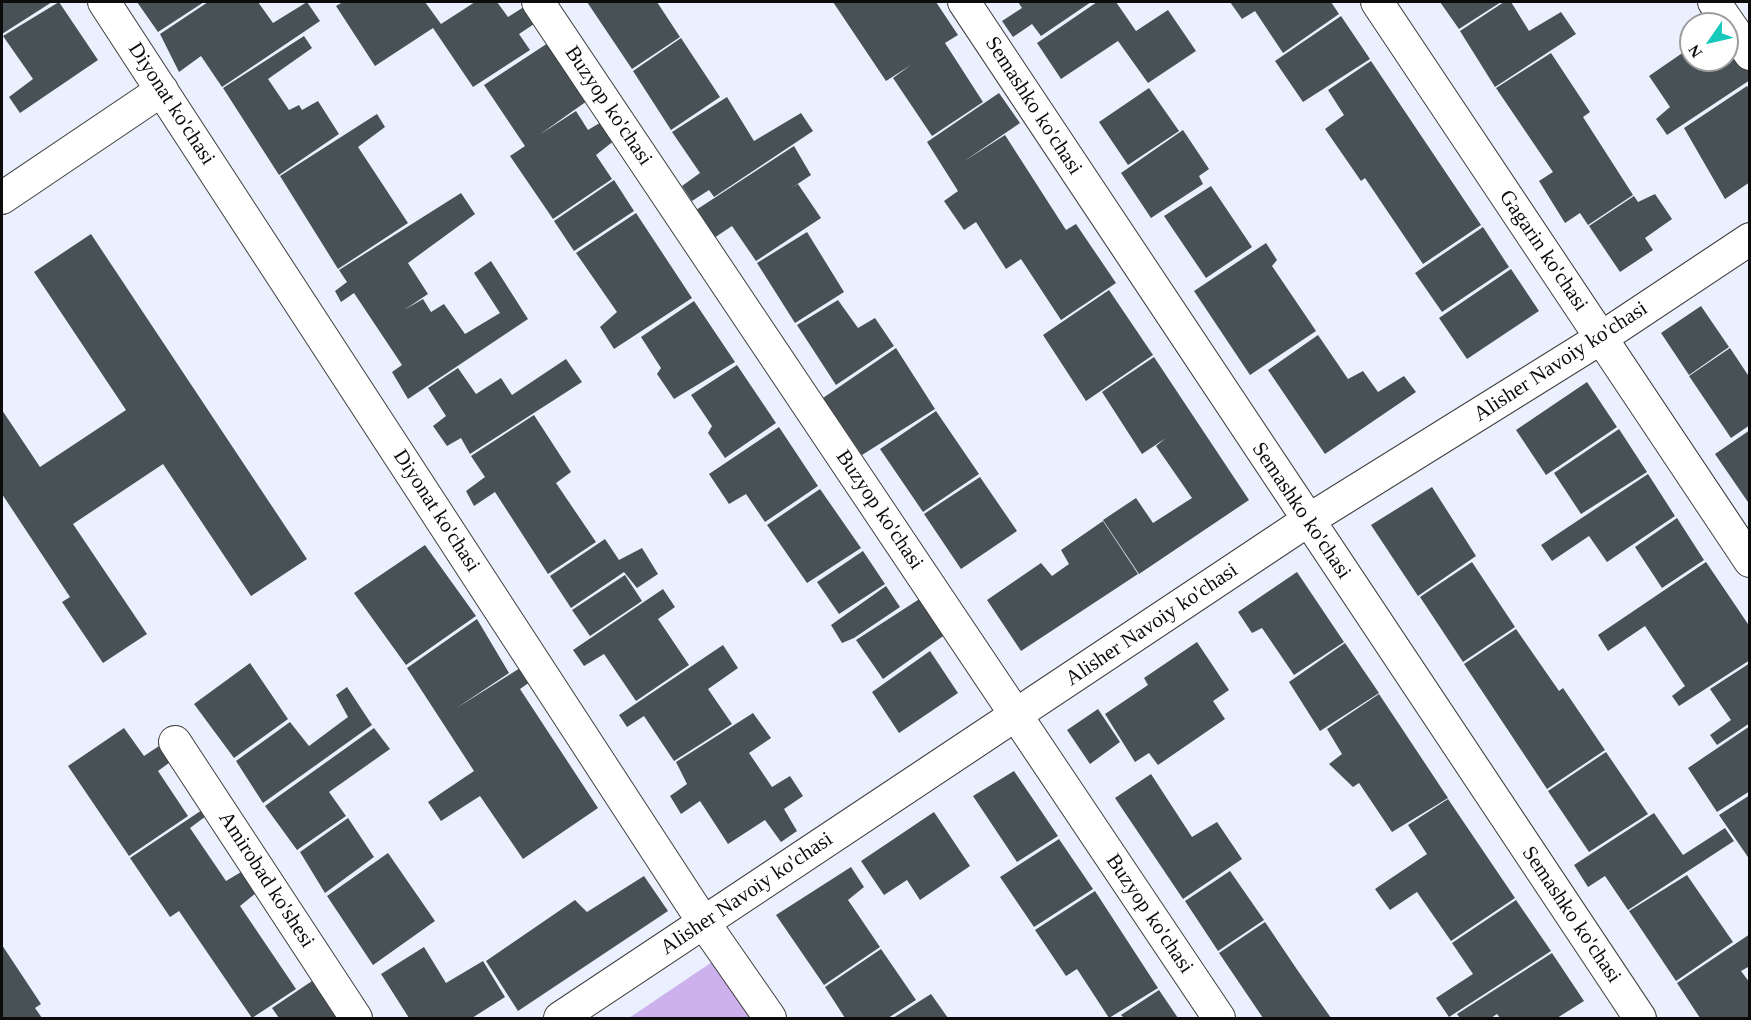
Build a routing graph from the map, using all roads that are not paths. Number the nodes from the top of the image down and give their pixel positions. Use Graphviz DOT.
graph roads {
  1 [pos="104,2"];
  2 [pos="538,2"];
  3 [pos="964,2"];
  4 [pos="1377,2"];
  5 [pos="1714,2"];
  6 [pos="1749,54"];
  7 [pos="162,90"];
  8 [pos="2,198"];
  9 [pos="1749,239"];
  10 [pos="1601,338"];
  11 [pos="1307,521"];
  12 [pos="1749,561"];
  13 [pos="1017,715"];
  14 [pos="175,742"];
  15 [pos="704,922"];
  16 [pos="356,1018"];
  17 [pos="560,1018"];
  18 [pos="770,1018"];
  19 [pos="1219,1018"];
  20 [pos="1640,1018"];
  1 -- 7 [label="street, Diyonat ko'chasi"];
  2 -- 13 [label="street, Buzyop ko'chasi"];
  3 -- 11 [label="street, Semashko ko'chasi"];
  4 -- 10 [label="street, Gagarin ko'chasi"];
  5 -- 6 [label="street"];
  7 -- 8 [label="street"];
  7 -- 15 [label="street, Diyonat ko'chasi"];
  9 -- 10 [label="street, Alisher Navoiy ko'chasi"];
  10 -- 11 [label="street, Alisher Navoiy ko'chasi"];
  10 -- 12 [label="street, Gagarin ko'chasi"];
  11 -- 13 [label="street, Alisher Navoiy ko'chasi"];
  11 -- 20 [label="street, Semashko ko'chasi"];
  13 -- 15 [label="street, Alisher Navoiy ko'chasi"];
  13 -- 19 [label="street, Buzyop ko'chasi"];
  14 -- 16 [label="street, Amirobad ko'shesi"];
  15 -- 17 [label="street, Alisher Navoiy ko'chasi"];
  15 -- 18 [label="street, Diyonat ko'chasi"];
}
